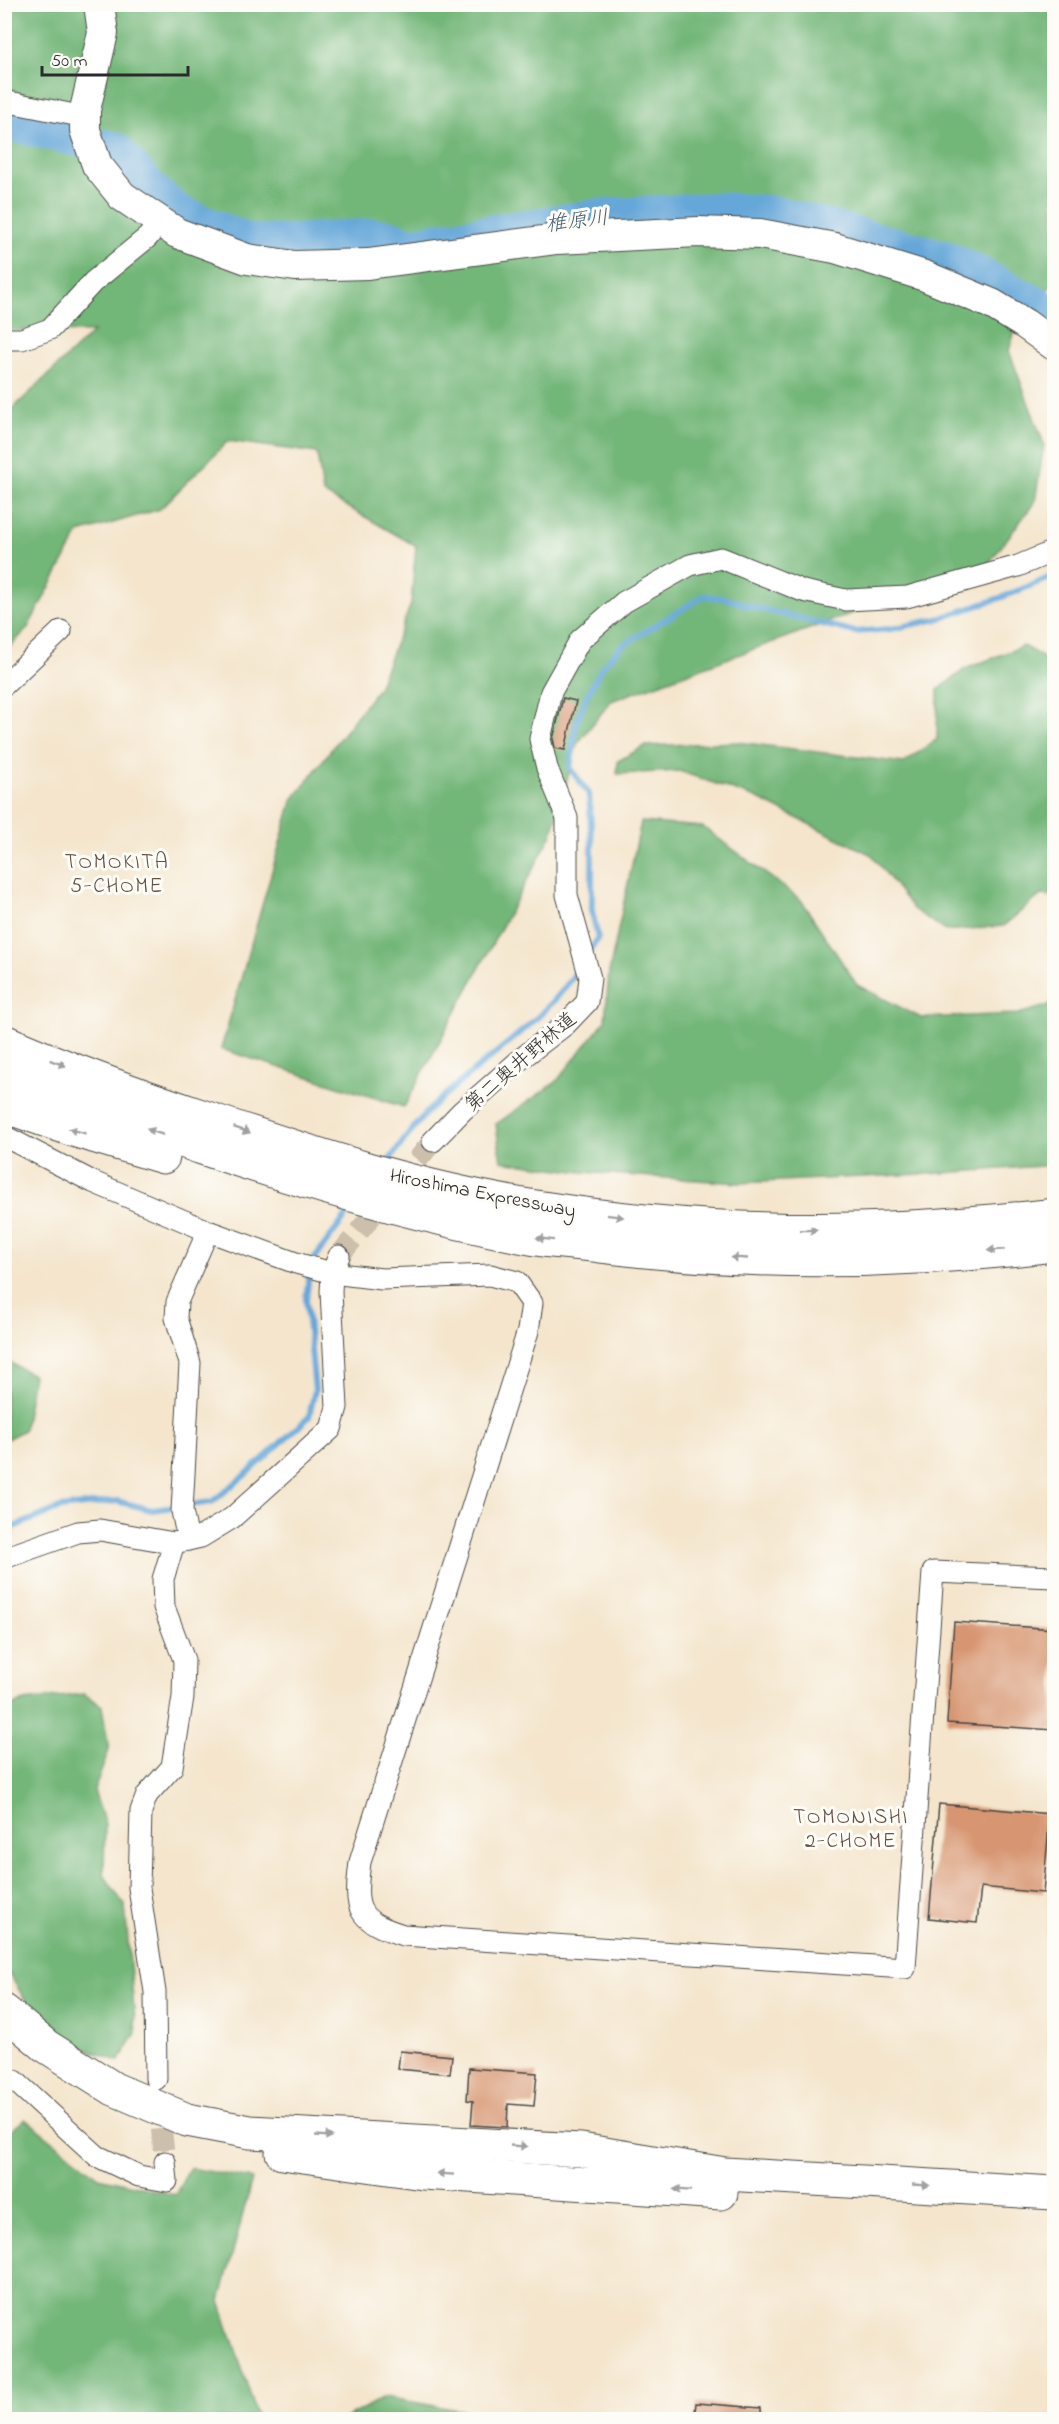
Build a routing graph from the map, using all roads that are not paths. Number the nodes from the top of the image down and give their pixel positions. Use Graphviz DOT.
graph roads {
  1 [pos="99,4"];
  2 [pos="4,101"];
  3 [pos="87,132"];
  4 [pos="160,221"];
  5 [pos="4,339"];
  6 [pos="1054,345"];
  7 [pos="1054,551"];
  8 [pos="61,631"];
  9 [pos="4,684"];
  10 [pos="4,1041"];
  11 [pos="4,1073"];
  12 [pos="4,1106"];
  13 [pos="4,1136"];
  14 [pos="433,1141"];
  15 [pos="399,1210"];
  16 [pos="1054,1215"];
  17 [pos="208,1231"];
  18 [pos="1054,1245"];
  19 [pos="335,1264"];
  20 [pos="181,1541"];
  21 [pos="4,1558"];
  22 [pos="1054,1577"];
  23 [pos="4,2011"];
  24 [pos="4,2034"];
  25 [pos="4,2078"];
  26 [pos="156,2079"];
  27 [pos="165,2162"];
  28 [pos="1054,2193"];
  29 [pos="1054,2216"];
  1 -- 3 [label="street"];
  2 -- 3 [label="street"];
  3 -- 4 [label="street"];
  4 -- 5 [label="street"];
  4 -- 6 [label="street"];
  7 -- 14 [label="street, 第二奥井野林道"];
  8 -- 9 [label="street"];
  10 -- 16 [label="highway, Hiroshima Expressway, one-way"];
  15 -- 11 [label="highway, Hiroshima Expressway, one-way"];
  15 -- 12 [label="highway, one-way"];
  13 -- 17 [label="street"];
  18 -- 15 [label="highway, Hiroshima Expressway, one-way"];
  17 -- 19 [label="street"];
  17 -- 20 [label="street"];
  19 -- 20 [label="street"];
  19 -- 22 [label="street"];
  20 -- 21 [label="street"];
  20 -- 26 [label="street"];
  23 -- 28 [label="highway, one-way"];
  29 -- 24 [label="highway, one-way"];
  25 -- 27 [label="street"];
}
